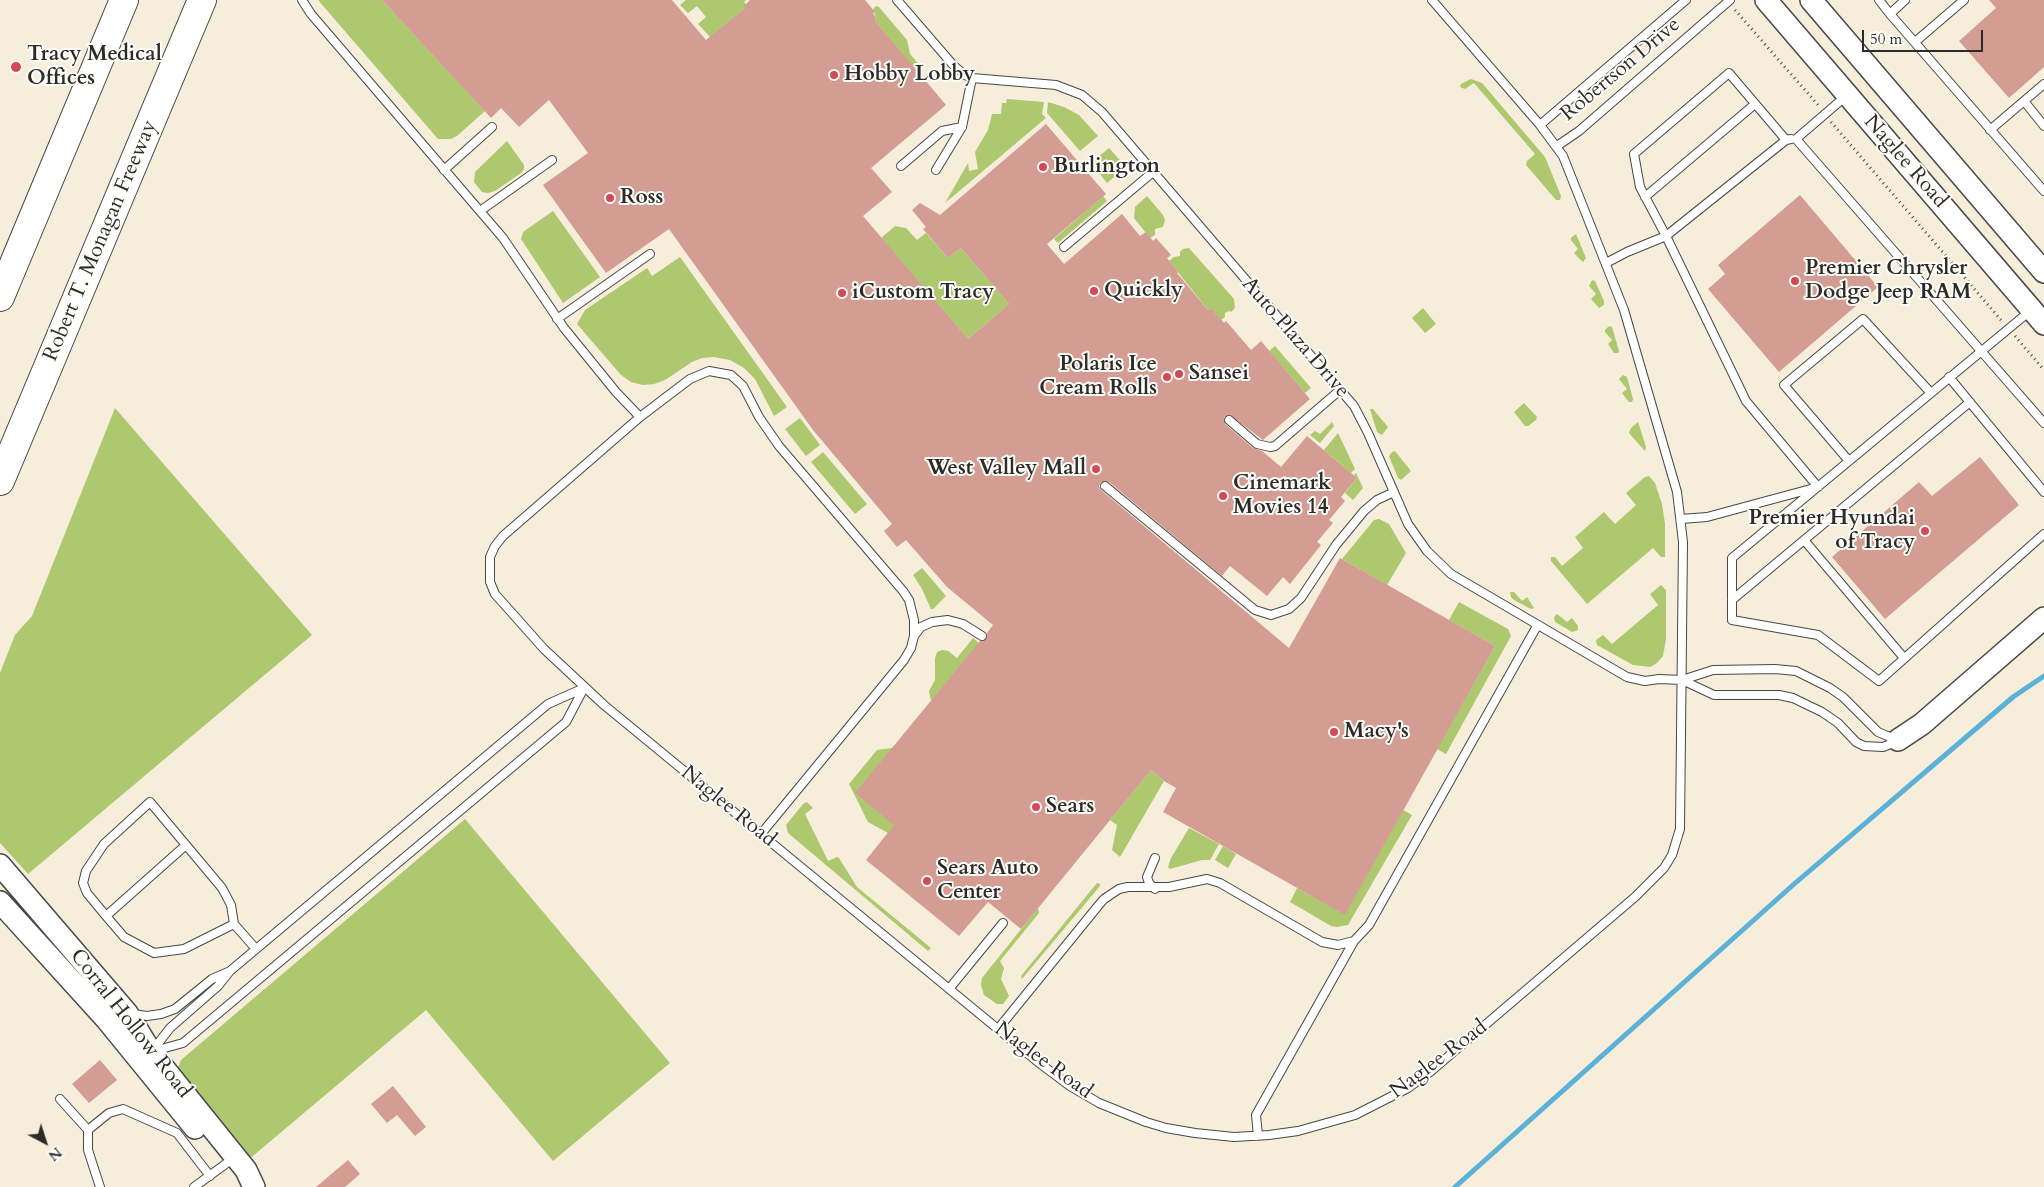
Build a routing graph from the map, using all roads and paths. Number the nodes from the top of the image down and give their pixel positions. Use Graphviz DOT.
graph roads {
  1 [pos="124,0"];
  2 [pos="202,0"];
  3 [pos="302,0"];
  4 [pos="897,0"];
  5 [pos="1432,0"];
  6 [pos="1686,0"];
  7 [pos="1766,0"];
  8 [pos="1812,0"];
  9 [pos="1879,0"];
  10 [pos="1906,0"];
  11 [pos="1964,0"];
  12 [pos="1729,1"];
  13 [pos="1890,14"];
  14 [pos="1915,42"];
  15 [pos="972,78"];
  16 [pos="2044,84"];
  17 [pos="1848,95"];
  18 [pos="2024,102"];
  19 [pos="1755,104"];
  20 [pos="1825,114"];
  21 [pos="1540,125"];
  22 [pos="2044,126"];
  23 [pos="492,127"];
  24 [pos="962,128"];
  25 [pos="1990,130"];
  26 [pos="1796,139"];
  27 [pos="1786,140"];
  28 [pos="1557,146"];
  29 [pos="552,160"];
  30 [pos="900,166"];
  31 [pos="444,170"];
  32 [pos="936,170"];
  33 [pos="1153,172"];
  34 [pos="2044,191"];
  35 [pos="1645,196"];
  36 [pos="480,211"];
  37 [pos="1666,236"];
  38 [pos="1064,247"];
  39 [pos="650,254"];
  40 [pos="1606,263"];
  41 [pos="2044,272"];
  42 [pos="0,297"];
  43 [pos="2038,317"];
  44 [pos="557,319"];
  45 [pos="2009,329"];
  46 [pos="1982,352"];
  47 [pos="2044,370"];
  48 [pos="1949,377"];
  49 [pos="1340,390"];
  50 [pos="1930,392"];
  51 [pos="1970,402"];
  52 [pos="640,417"];
  53 [pos="1229,420"];
  54 [pos="2044,423"];
  55 [pos="1849,461"];
  56 [pos="0,481"];
  57 [pos="1105,486"];
  58 [pos="1818,487"];
  59 [pos="1394,492"];
  60 [pos="2044,492"];
  61 [pos="1681,519"];
  62 [pos="2044,534"];
  63 [pos="1804,540"];
  64 [pos="1732,600"];
  65 [pos="2044,618"];
  66 [pos="1538,626"];
  67 [pos="914,636"];
  68 [pos="982,636"];
  69 [pos="1904,658"];
  70 [pos="1682,680"];
  71 [pos="584,688"];
  72 [pos="1898,740"];
  73 [pos="761,834"];
  74 [pos="186,845"];
  75 [pos="1155,858"];
  76 [pos="0,865"];
  77 [pos="1155,889"];
  78 [pos="0,902"];
  79 [pos="106,916"];
  80 [pos="1003,923"];
  81 [pos="234,924"];
  82 [pos="1354,941"];
  83 [pos="256,949"];
  84 [pos="230,971"];
  85 [pos="949,988"];
  86 [pos="127,1013"];
  87 [pos="998,1029"];
  88 [pos="147,1058"];
  89 [pos="60,1099"];
  90 [pos="88,1130"];
  91 [pos="1258,1136"];
  92 [pos="218,1170"];
  93 [pos="100,1187"];
  94 [pos="194,1187"];
  95 [pos="254,1187"];
  1 -- 42 [label="highway"];
  2 -- 56 [label="highway, Robert T. Monagan Freeway"];
  3 -- 31 [label="lane"];
  4 -- 15 [label="lane"];
  5 -- 21 [label="lane, Naglee Road"];
  6 -- 21 [label="lane, Robertson Drive"];
  7 -- 17 [label="street, Naglee Road"];
  8 -- 41 [label="street, Naglee Road"];
  9 -- 13 [label="lane"];
  10 -- 13 [label="lane"];
  11 -- 14 [label="lane"];
  12 -- 20 [label="path"];
  12 -- 28 [label="lane, Robertson Drive"];
  13 -- 14 [label="lane"];
  14 -- 25 [label="lane"];
  15 -- 24 [label="lane"];
  15 -- 33 [label="lane, Auto Plaza Drive"];
  16 -- 18 [label="lane"];
  17 -- 20 [label="lane"];
  17 -- 43 [label="street, Naglee Road"];
  18 -- 22 [label="lane"];
  18 -- 25 [label="lane"];
  19 -- 27 [label="lane"];
  19 -- 35 [label="lane"];
  19 -- 35 [label="lane"];
  20 -- 26 [label="lane"];
  20 -- 45 [label="path"];
  21 -- 28 [label="lane, Naglee Road"];
  23 -- 31 [label="lane"];
  24 -- 30 [label="lane"];
  24 -- 32 [label="lane"];
  25 -- 34 [label="lane"];
  26 -- 27 [label="lane"];
  26 -- 46 [label="lane"];
  27 -- 37 [label="lane"];
  28 -- 40 [label="lane, Naglee Road"];
  29 -- 36 [label="lane"];
  31 -- 36 [label="lane"];
  33 -- 38 [label="lane"];
  33 -- 49 [label="lane, Auto Plaza Drive"];
  35 -- 37 [label="lane"];
  36 -- 44 [label="lane"];
  37 -- 40 [label="lane"];
  37 -- 58 [label="lane"];
  39 -- 44 [label="lane"];
  40 -- 61 [label="lane, Naglee Road"];
  43 -- 45 [label="lane"];
  44 -- 52 [label="lane"];
  45 -- 46 [label="lane"];
  45 -- 47 [label="path"];
  46 -- 48 [label="lane"];
  46 -- 54 [label="lane"];
  48 -- 50 [label="lane"];
  48 -- 51 [label="lane"];
  49 -- 53 [label="lane"];
  49 -- 59 [label="lane, Auto Plaza Drive"];
  50 -- 55 [label="lane"];
  50 -- 55 [label="lane"];
  51 -- 60 [label="lane"];
  51 -- 63 [label="lane"];
  52 -- 67 [label="lane, Naglee Road"];
  52 -- 71 [label="lane, Naglee Road"];
  55 -- 58 [label="lane"];
  57 -- 59 [label="lane"];
  58 -- 61 [label="lane"];
  58 -- 64 [label="lane"];
  59 -- 66 [label="lane, Auto Plaza Drive"];
  61 -- 70 [label="lane, Naglee Road"];
  62 -- 69 [label="lane"];
  63 -- 64 [label="lane"];
  63 -- 69 [label="lane"];
  64 -- 69 [label="lane"];
  65 -- 72 [label="street, Auto Plaza Drive"];
  66 -- 70 [label="lane, Auto Plaza Drive"];
  66 -- 82 [label="lane"];
  67 -- 68 [label="lane"];
  67 -- 73 [label="lane"];
  70 -- 72 [label="lane, Auto Plaza Drive"];
  70 -- 72 [label="lane, Auto Plaza Drive"];
  70 -- 91 [label="lane, Naglee Road"];
  71 -- 73 [label="lane, Naglee Road"];
  71 -- 83 [label="lane"];
  71 -- 88 [label="lane"];
  73 -- 85 [label="lane, Naglee Road"];
  74 -- 79 [label="lane"];
  74 -- 79 [label="lane"];
  74 -- 81 [label="lane"];
  75 -- 77 [label="lane"];
  76 -- 86 [label="street, Corral Hollow Road"];
  77 -- 82 [label="lane"];
  77 -- 87 [label="lane"];
  78 -- 88 [label="street, Corral Hollow Road"];
  79 -- 81 [label="lane"];
  80 -- 85 [label="lane"];
  81 -- 83 [label="lane"];
  82 -- 91 [label="lane"];
  83 -- 84 [label="lane"];
  84 -- 86 [label="lane"];
  84 -- 88 [label="lane"];
  85 -- 87 [label="lane, Naglee Road"];
  86 -- 88 [label="street, Corral Hollow Road"];
  87 -- 91 [label="lane, Naglee Road"];
  88 -- 92 [label="street, Corral Hollow Road"];
  88 -- 95 [label="street, Corral Hollow Road"];
  89 -- 90 [label="lane"];
  90 -- 92 [label="lane"];
  90 -- 93 [label="lane"];
  92 -- 94 [label="lane"];
  92 -- 95 [label="street, Corral Hollow Road"];
}
